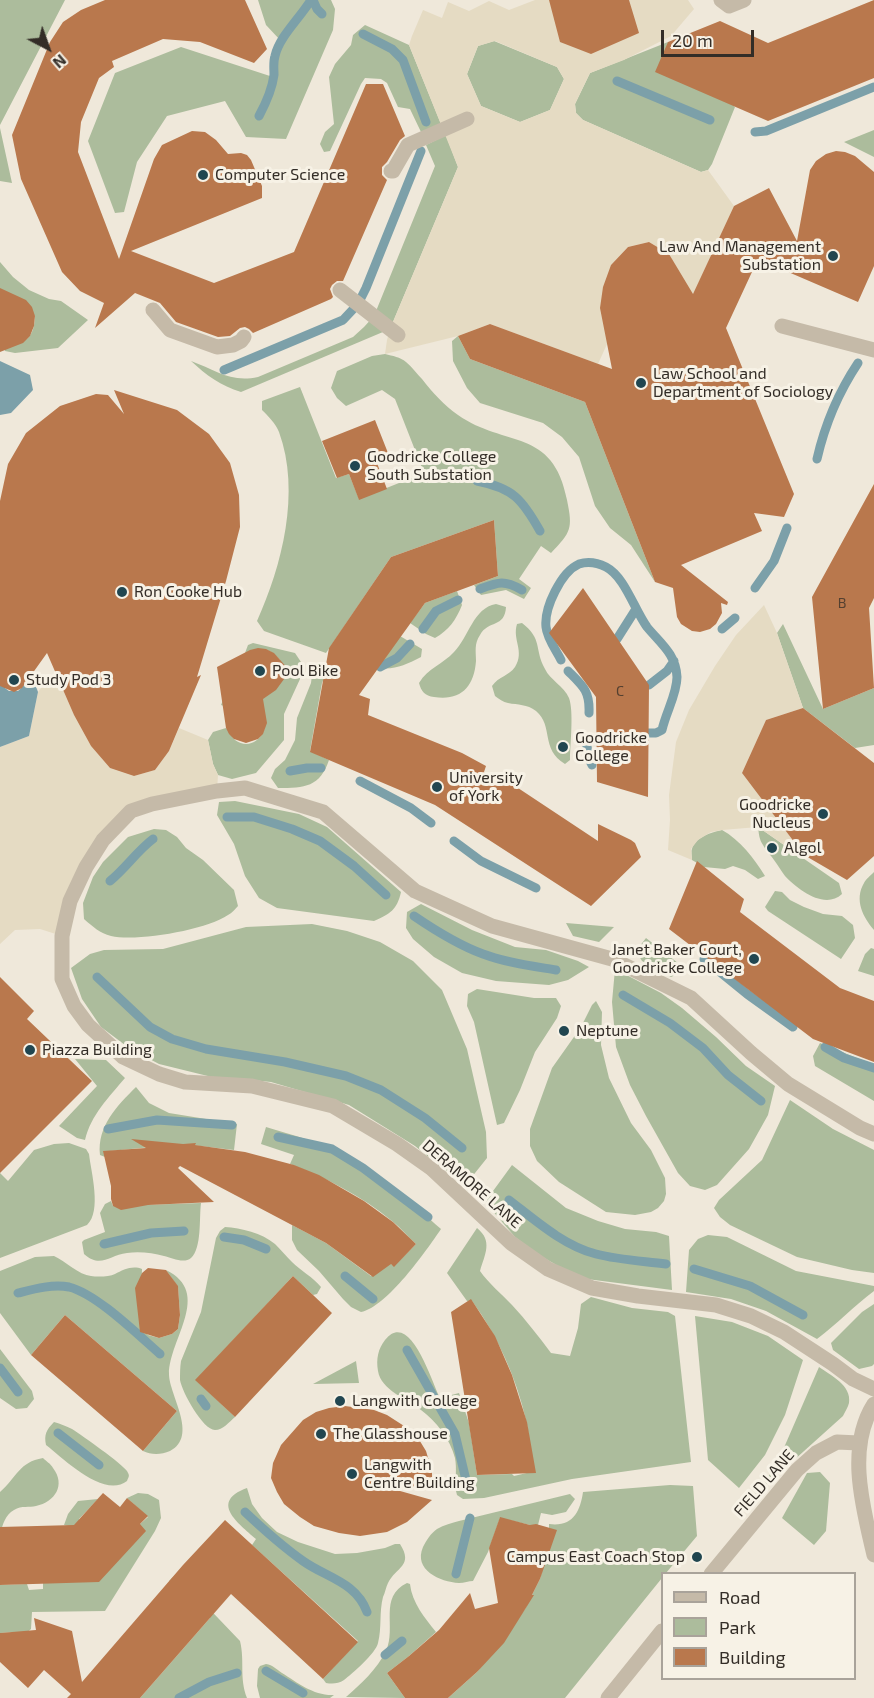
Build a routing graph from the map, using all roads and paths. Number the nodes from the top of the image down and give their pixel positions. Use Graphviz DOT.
graph roads {
  1 [pos="721,0"];
  2 [pos="744,0"];
  3 [pos="467,119"];
  4 [pos="391,171"];
  5 [pos="340,290"];
  6 [pos="153,310"];
  7 [pos="782,326"];
  8 [pos="398,335"];
  9 [pos="244,337"];
  10 [pos="874,350"];
  11 [pos="874,1134"];
  12 [pos="874,1389"];
  13 [pos="874,1404"];
  14 [pos="860,1443"];
  15 [pos="874,1555"];
  16 [pos="713,1572"];
  17 [pos="661,1633"];
  18 [pos="608,1698"];
  1 -- 2 [label="street"];
  3 -- 4 [label="street"];
  5 -- 8 [label="street"];
  6 -- 9 [label="street"];
  7 -- 10 [label="street"];
  11 -- 12 [label="street, DERAMORE LANE"];
  13 -- 14 [label="street"];
  14 -- 15 [label="street"];
  14 -- 16 [label="street, FIELD LANE"];
  17 -- 18 [label="street"];
}
